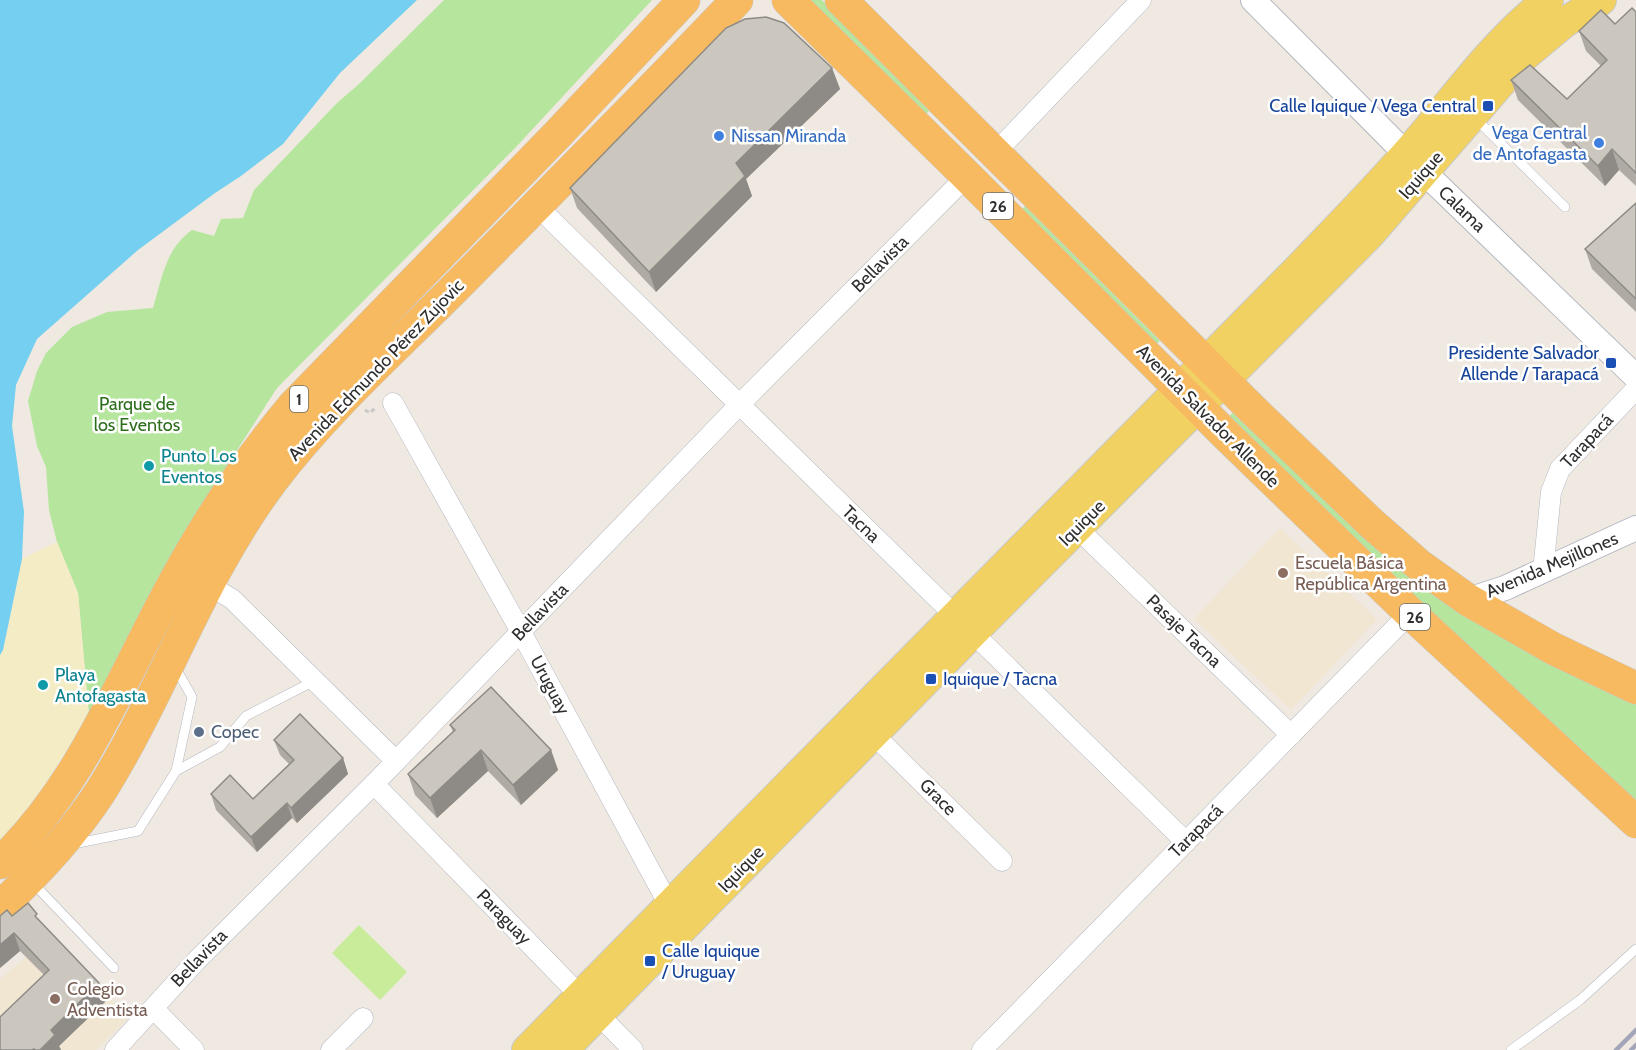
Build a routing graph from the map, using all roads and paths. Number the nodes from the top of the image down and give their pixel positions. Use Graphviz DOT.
graph roads {
  1 [pos="684,0"];
  2 [pos="1141,0"];
  3 [pos="1548,0"];
  4 [pos="1601,0"];
  5 [pos="1265,4"];
  6 [pos="849,6"];
  7 [pos="762,9"];
  8 [pos="1472,116"];
  9 [pos="995,153"];
  10 [pos="1415,163"];
  11 [pos="967,176"];
  12 [pos="537,206"];
  13 [pos="1565,207"];
  14 [pos="1214,372"];
  15 [pos="1636,377"];
  16 [pos="1636,389"];
  17 [pos="1189,398"];
  18 [pos="393,403"];
  19 [pos="740,404"];
  20 [pos="1077,528"];
  21 [pos="1636,528"];
  22 [pos="1543,572"];
  23 [pos="207,584"];
  24 [pos="1468,600"];
  25 [pos="1410,613"];
  26 [pos="964,624"];
  27 [pos="521,632"];
  28 [pos="170,658"];
  29 [pos="314,681"];
  30 [pos="1636,688"];
  31 [pos="873,734"];
  32 [pos="1291,735"];
  33 [pos="396,761"];
  34 [pos="177,771"];
  35 [pos="374,783"];
  36 [pos="1636,822"];
  37 [pos="1186,842"];
  38 [pos="59,846"];
  39 [pos="1002,861"];
  40 [pos="0,863"];
  41 [pos="29,879"];
  42 [pos="669,905"];
  43 [pos="0,906"];
  44 [pos="1636,949"];
  45 [pos="114,969"];
  46 [pos="589,1005"];
  47 [pos="154,1009"];
  48 [pos="363,1018"];
  49 [pos="115,1050"];
  50 [pos="194,1050"];
  51 [pos="331,1050"];
  52 [pos="527,1050"];
  53 [pos="563,1050"];
  54 [pos="633,1050"];
  55 [pos="982,1050"];
  56 [pos="1511,1050"];
  1 -- 40 [label="highway, Avenida Edmundo Pérez Zujovic / 1"];
  2 -- 9 [label="street"];
  3 -- 10 [label="main road, Iquique"];
  4 -- 8 [label="main road, Iquique"];
  5 -- 10 [label="street, Calama"];
  6 -- 9 [label="highway, Avenida Salvador Allende / 26"];
  7 -- 11 [label="highway, Avenida Salvador Allende / 26"];
  7 -- 12 [label="highway, Avenida Edmundo Pérez Zujovic / 1"];
  8 -- 10 [label="main road, Iquique"];
  8 -- 13 [label="lane"];
  9 -- 14 [label="highway, Avenida Salvador Allende / 26"];
  10 -- 14 [label="main road, Iquique"];
  10 -- 15 [label="street, Calama"];
  11 -- 17 [label="highway, Avenida Salvador Allende / 26"];
  11 -- 19 [label="street, Bellavista"];
  12 -- 19 [label="street, Tacna"];
  12 -- 23 [label="highway, Avenida Edmundo Pérez Zujovic / 1"];
  14 -- 17 [label="main road, Iquique"];
  14 -- 24 [label="highway, Avenida Salvador Allende / 26"];
  16 -- 22 [label="street, Tarapacá"];
  17 -- 20 [label="main road, Iquique"];
  17 -- 25 [label="highway, Avenida Salvador Allende / 26"];
  17 -- 26 [label="main road, Iquique"];
  18 -- 27 [label="street, Uruguay"];
  19 -- 26 [label="street, Tacna"];
  19 -- 27 [label="street, Bellavista"];
  20 -- 26 [label="main road, Iquique"];
  20 -- 32 [label="street, Pasaje Tacna"];
  21 -- 22 [label="street, Avenida Mejillones"];
  22 -- 24 [label="street, Avenida Mejillones"];
  23 -- 28 [label="highway, Avenida Edmundo Pérez Zujovic / 1"];
  23 -- 29 [label="street"];
  24 -- 30 [label="highway, Avenida Salvador Allende / 26"];
  25 -- 32 [label="street, Tarapacá"];
  25 -- 36 [label="highway, Avenida Salvador Allende / 26"];
  26 -- 31 [label="main road, Iquique"];
  26 -- 37 [label="street, Tacna"];
  26 -- 42 [label="main road, Iquique"];
  27 -- 33 [label="street, Bellavista"];
  27 -- 42 [label="street, Uruguay"];
  28 -- 34 [label="lane"];
  28 -- 38 [label="highway, Avenida Edmundo Pérez Zujovic / 1"];
  29 -- 33 [label="street"];
  29 -- 34 [label="lane"];
  31 -- 39 [label="street, Grace"];
  31 -- 46 [label="main road, Iquique"];
  32 -- 37 [label="street, Tarapacá"];
  33 -- 35 [label="street, Bellavista"];
  34 -- 38 [label="lane"];
  35 -- 46 [label="street, Paraguay"];
  35 -- 47 [label="street, Bellavista"];
  37 -- 55 [label="street, Tarapacá"];
  38 -- 41 [label="highway, Avenida Edmundo Pérez Zujovic / 1"];
  41 -- 43 [label="highway, Avenida Edmundo Pérez Zujovic / 1"];
  41 -- 45 [label="lane"];
  42 -- 46 [label="main road, Iquique"];
  44 -- 56 [label="lane"];
  46 -- 52 [label="main road, Iquique"];
  46 -- 53 [label="main road, Iquique"];
  46 -- 54 [label="street, Paraguay"];
  47 -- 49 [label="street, Bellavista"];
  47 -- 50 [label="street"];
  48 -- 51 [label="street"];
}
